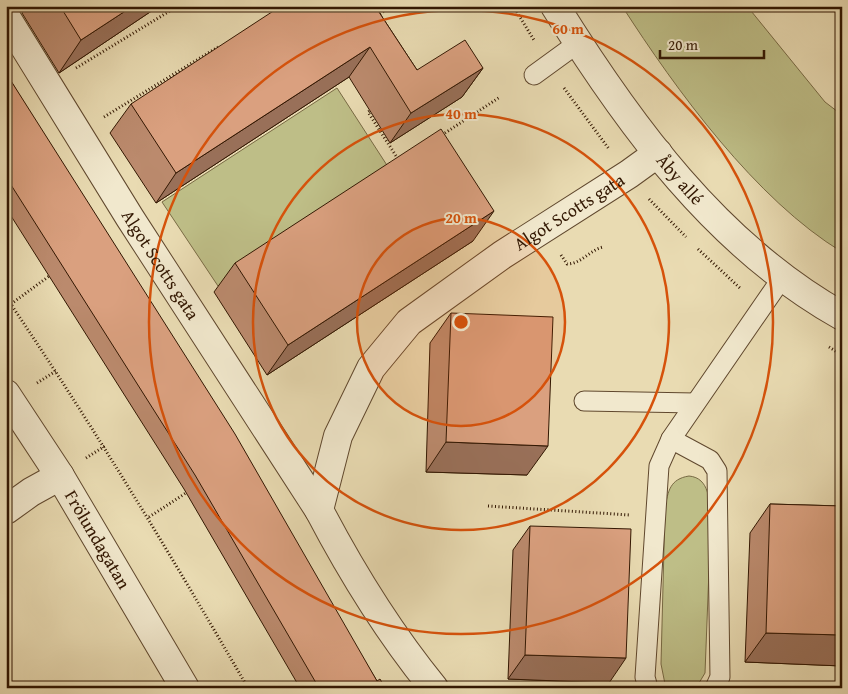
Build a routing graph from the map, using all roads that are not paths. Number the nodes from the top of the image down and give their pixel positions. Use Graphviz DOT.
graph roads {
  1 [pos="555,6"];
  2 [pos="6,17"];
  3 [pos="578,43"];
  4 [pos="534,75"];
  5 [pos="658,153"];
  6 [pos="782,278"];
  7 [pos="842,316"];
  8 [pos="6,394"];
  9 [pos="584,401"];
  10 [pos="695,404"];
  11 [pos="671,439"];
  12 [pos="60,476"];
  13 [pos="6,510"];
  14 [pos="319,510"];
  15 [pos="185,688"];
  16 [pos="434,688"];
  17 [pos="648,688"];
  18 [pos="715,688"];
  1 -- 3 [label="street, Åby allé"];
  2 -- 14 [label="street, Algot Scotts gata"];
  3 -- 4 [label="lane"];
  3 -- 5 [label="street, Åby allé"];
  5 -- 6 [label="street, Åby allé"];
  5 -- 14 [label="street, Algot Scotts gata"];
  6 -- 7 [label="street, Åby allé"];
  6 -- 10 [label="lane"];
  8 -- 12 [label="street, Frölundagatan"];
  9 -- 10 [label="lane"];
  10 -- 11 [label="lane"];
  11 -- 17 [label="lane"];
  11 -- 18 [label="lane"];
  12 -- 13 [label="street"];
  12 -- 15 [label="street, Frölundagatan"];
  14 -- 16 [label="street, Algot Scotts gata"];
}
